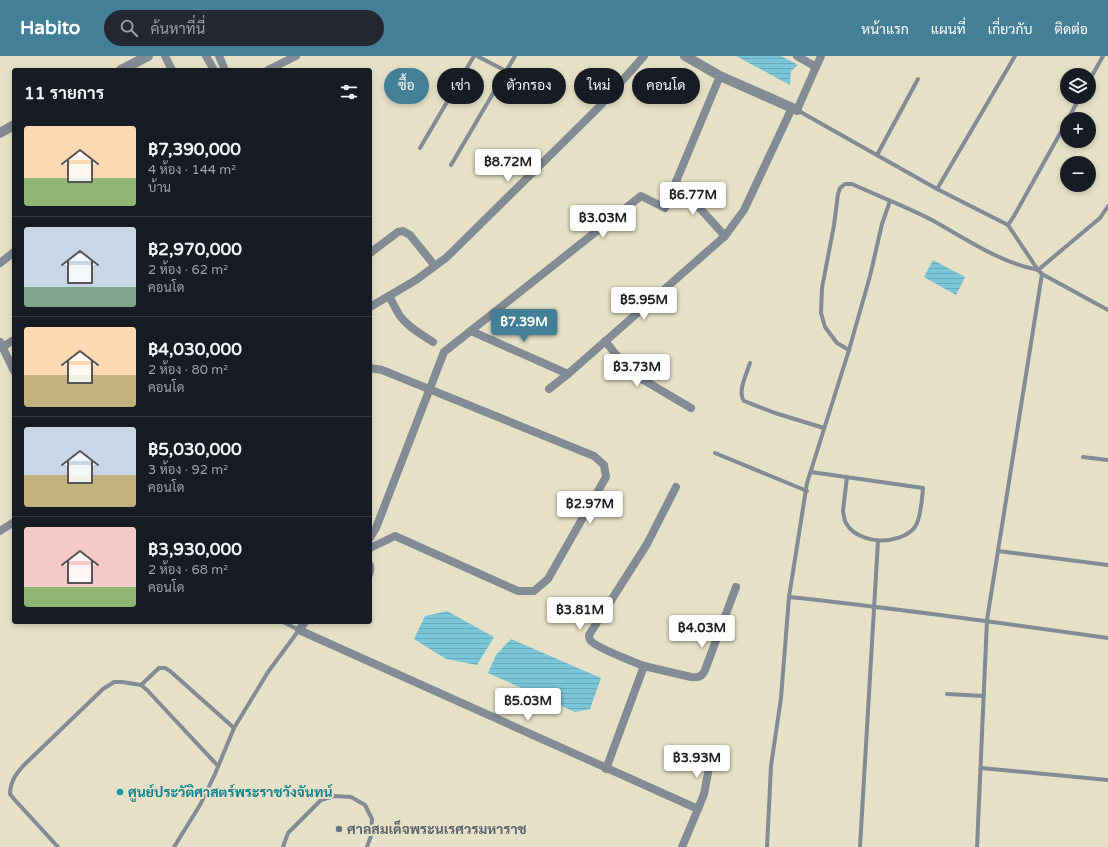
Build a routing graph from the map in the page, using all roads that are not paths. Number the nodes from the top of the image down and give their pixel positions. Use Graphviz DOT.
graph roads {
  1 [pos="148,56"];
  2 [pos="165,56"];
  3 [pos="206,56"];
  4 [pos="218,56"];
  5 [pos="296,56"];
  6 [pos="475,56"];
  7 [pos="515,56"];
  8 [pos="644,56"];
  9 [pos="685,56"];
  10 [pos="797,56"];
  11 [pos="821,56"];
  12 [pos="1015,56"];
  13 [pos="1103,56"];
  14 [pos="816,67"];
  15 [pos="125,68"];
  16 [pos="171,68"];
  17 [pos="213,68"];
  18 [pos="223,68"];
  19 [pos="272,68"];
  20 [pos="498,68"];
  21 [pos="508,68"];
  22 [pos="1096,68"];
  23 [pos="720,76"];
  24 [pos="918,79"];
  25 [pos="492,96"];
  26 [pos="794,109"];
  27 [pos="12,127"];
  28 [pos="0,133"];
  29 [pos="1060,133"];
  30 [pos="420,148"];
  31 [pos="877,155"];
  32 [pos="451,165"];
  33 [pos="676,182"];
  34 [pos="937,188"];
  35 [pos="890,201"];
  36 [pos="1108,206"];
  37 [pos="1008,225"];
  38 [pos="725,236"];
  39 [pos="372,252"];
  40 [pos="12,254"];
  41 [pos="0,263"];
  42 [pos="435,266"];
  43 [pos="1038,270"];
  44 [pos="1042,274"];
  45 [pos="389,296"];
  46 [pos="372,307"];
  47 [pos="1108,310"];
  48 [pos="471,331"];
  49 [pos="12,341"];
  50 [pos="433,342"];
  51 [pos="605,342"];
  52 [pos="1,344"];
  53 [pos="849,350"];
  54 [pos="750,363"];
  55 [pos="12,365"];
  56 [pos="372,368"];
  57 [pos="568,374"];
  58 [pos="549,389"];
  59 [pos="430,391"];
  60 [pos="691,408"];
  61 [pos="824,428"];
  62 [pos="715,453"];
  63 [pos="1083,457"];
  64 [pos="1108,460"];
  65 [pos="811,472"];
  66 [pos="847,477"];
  67 [pos="676,487"];
  68 [pos="807,490"];
  69 [pos="12,523"];
  70 [pos="0,531"];
  71 [pos="372,535"];
  72 [pos="878,541"];
  73 [pos="372,547"];
  74 [pos="998,551"];
  75 [pos="372,563"];
  76 [pos="1108,565"];
  77 [pos="372,574"];
  78 [pos="736,587"];
  79 [pos="789,596"];
  80 [pos="875,606"];
  81 [pos="987,620"];
  82 [pos="287,624"];
  83 [pos="304,624"];
  84 [pos="299,630"];
  85 [pos="1108,638"];
  86 [pos="644,666"];
  87 [pos="141,685"];
  88 [pos="947,694"];
  89 [pos="984,696"];
  90 [pos="234,728"];
  91 [pos="712,752"];
  92 [pos="218,766"];
  93 [pos="606,768"];
  94 [pos="980,768"];
  95 [pos="1108,780"];
  96 [pos="698,809"];
  97 [pos="55,846"];
  98 [pos="174,847"];
  99 [pos="283,847"];
  100 [pos="367,847"];
  101 [pos="682,847"];
  102 [pos="767,847"];
  103 [pos="860,847"];
  104 [pos="977,847"];
  1 -- 15 [label="street"];
  2 -- 16 [label="street"];
  3 -- 17 [label="street"];
  4 -- 18 [label="street"];
  5 -- 19 [label="street"];
  6 -- 20 [label="lane"];
  6 -- 30 [label="lane"];
  7 -- 21 [label="lane"];
  8 -- 42 [label="street"];
  9 -- 23 [label="street"];
  10 -- 14 [label="street"];
  11 -- 14 [label="street"];
  12 -- 34 [label="lane"];
  13 -- 22 [label="lane"];
  14 -- 26 [label="street"];
  23 -- 26 [label="street"];
  23 -- 33 [label="street"];
  24 -- 31 [label="lane"];
  25 -- 32 [label="lane"];
  26 -- 31 [label="lane"];
  26 -- 38 [label="street"];
  27 -- 28 [label="street"];
  29 -- 37 [label="lane"];
  31 -- 34 [label="lane"];
  33 -- 38 [label="street"];
  33 -- 48 [label="street"];
  34 -- 37 [label="lane"];
  35 -- 43 [label="lane"];
  35 -- 53 [label="lane"];
  35 -- 53 [label="lane"];
  36 -- 43 [label="lane"];
  37 -- 43 [label="lane"];
  38 -- 51 [label="street"];
  39 -- 42 [label="street"];
  40 -- 41 [label="street"];
  42 -- 45 [label="street"];
  43 -- 44 [label="lane"];
  44 -- 47 [label="lane"];
  44 -- 74 [label="lane"];
  45 -- 46 [label="street"];
  45 -- 50 [label="street"];
  48 -- 57 [label="street"];
  48 -- 59 [label="street"];
  49 -- 52 [label="street"];
  51 -- 57 [label="street"];
  51 -- 60 [label="street"];
  52 -- 55 [label="street"];
  53 -- 61 [label="lane"];
  54 -- 61 [label="lane"];
  56 -- 59 [label="street"];
  57 -- 58 [label="street"];
  59 -- 71 [label="street"];
  59 -- 73 [label="street"];
  61 -- 65 [label="lane"];
  62 -- 68 [label="lane"];
  63 -- 64 [label="lane"];
  65 -- 66 [label="lane"];
  65 -- 68 [label="lane"];
  66 -- 72 [label="lane"];
  66 -- 72 [label="lane"];
  67 -- 86 [label="street"];
  68 -- 79 [label="lane"];
  69 -- 70 [label="street"];
  72 -- 80 [label="lane"];
  74 -- 76 [label="lane"];
  74 -- 81 [label="lane"];
  75 -- 77 [label="lane"];
  78 -- 86 [label="street"];
  79 -- 80 [label="lane"];
  79 -- 102 [label="lane"];
  80 -- 81 [label="lane"];
  80 -- 103 [label="lane"];
  81 -- 85 [label="lane"];
  81 -- 89 [label="lane"];
  82 -- 84 [label="lane"];
  83 -- 84 [label="street"];
  84 -- 90 [label="lane"];
  84 -- 93 [label="street"];
  86 -- 93 [label="street"];
  87 -- 90 [label="lane"];
  87 -- 92 [label="lane"];
  87 -- 97 [label="lane"];
  88 -- 89 [label="lane"];
  89 -- 94 [label="lane"];
  90 -- 92 [label="lane"];
  91 -- 96 [label="street"];
  92 -- 98 [label="lane"];
  93 -- 96 [label="street"];
  94 -- 95 [label="lane"];
  94 -- 104 [label="lane"];
  96 -- 101 [label="street"];
  99 -- 100 [label="lane"];
}
